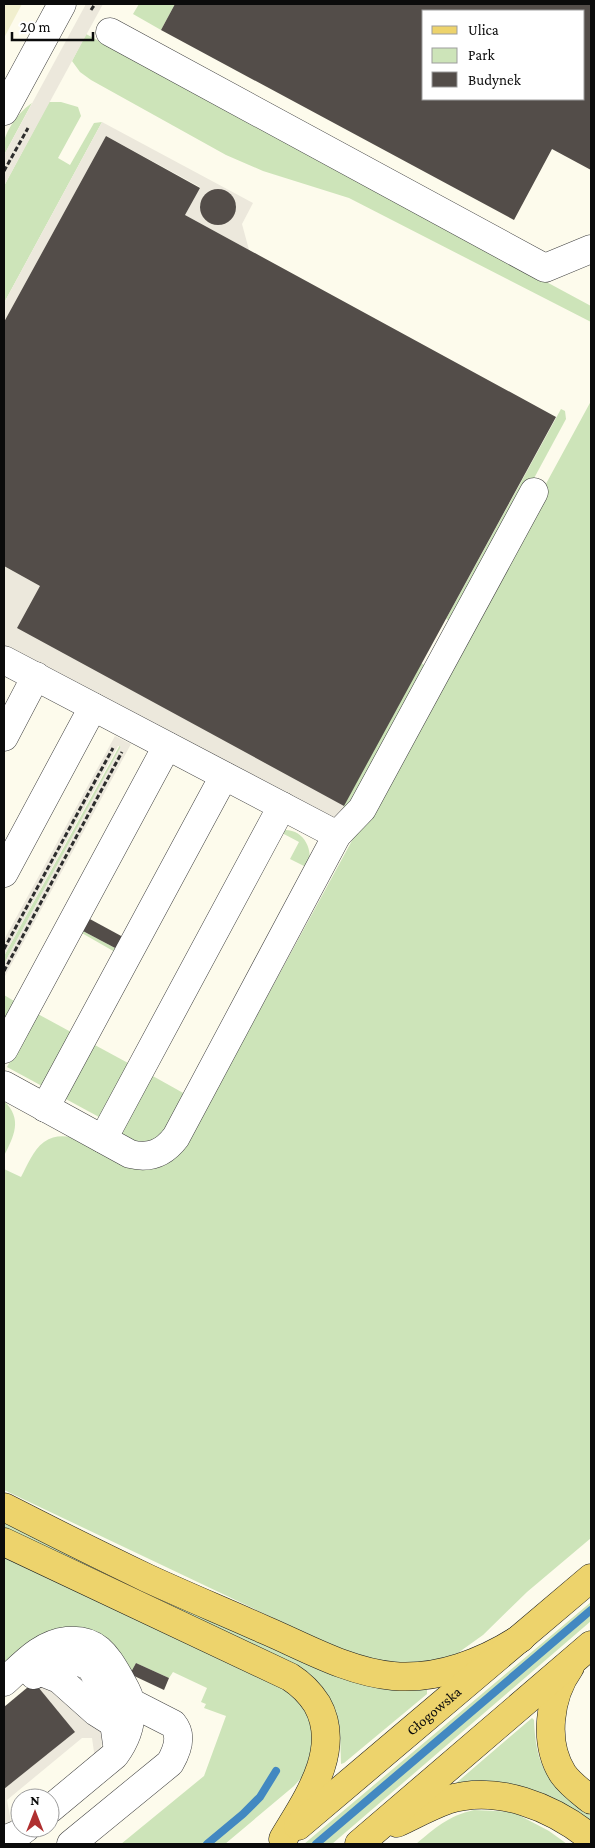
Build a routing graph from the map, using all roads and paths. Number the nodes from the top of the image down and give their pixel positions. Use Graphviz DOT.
graph roads {
  1 [pos="62,4"];
  2 [pos="110,32"];
  3 [pos="4,111"];
  4 [pos="591,249"];
  5 [pos="534,492"];
  6 [pos="4,660"];
  7 [pos="36,676"];
  8 [pos="93,707"];
  9 [pos="4,737"];
  10 [pos="116,744"];
  11 [pos="168,746"];
  12 [pos="124,748"];
  13 [pos="224,776"];
  14 [pos="282,806"];
  15 [pos="338,835"];
  16 [pos="4,873"];
  17 [pos="4,949"];
  18 [pos="4,971"];
  19 [pos="4,1049"];
  20 [pos="4,1085"];
  21 [pos="45,1108"];
  22 [pos="103,1139"];
  23 [pos="4,1507"];
  24 [pos="4,1542"];
  25 [pos="591,1578"];
  26 [pos="521,1638"];
  27 [pos="585,1651"];
  28 [pos="4,1682"];
  29 [pos="4,1699"];
  30 [pos="130,1702"];
  31 [pos="115,1755"];
  32 [pos="591,1800"];
  33 [pos="60,1801"];
  34 [pos="591,1838"];
  35 [pos="364,1840"];
  36 [pos="280,1842"];
  37 [pos="71,1844"];
  1 -- 3 [label="street"];
  2 -- 4 [label="street"];
  5 -- 15 [label="street"];
  6 -- 7 [label="street"];
  7 -- 8 [label="street"];
  7 -- 9 [label="street"];
  8 -- 11 [label="street"];
  8 -- 16 [label="street"];
  10 -- 17 [label="path"];
  11 -- 13 [label="street"];
  11 -- 19 [label="street"];
  12 -- 18 [label="path"];
  13 -- 14 [label="street"];
  13 -- 21 [label="street"];
  14 -- 15 [label="street"];
  14 -- 22 [label="street"];
  15 -- 22 [label="street"];
  20 -- 21 [label="street"];
  21 -- 22 [label="street"];
  23 -- 26 [label="main road"];
  24 -- 36 [label="main road"];
  25 -- 26 [label="main road, Głogowska"];
  26 -- 36 [label="main road, Głogowska"];
  27 -- 32 [label="main road"];
  27 -- 35 [label="main road"];
  28 -- 30 [label="street"];
  29 -- 31 [label="street"];
  30 -- 31 [label="street"];
  30 -- 37 [label="street"];
  31 -- 33 [label="street"];
  34 -- 35 [label="main road"];
}
